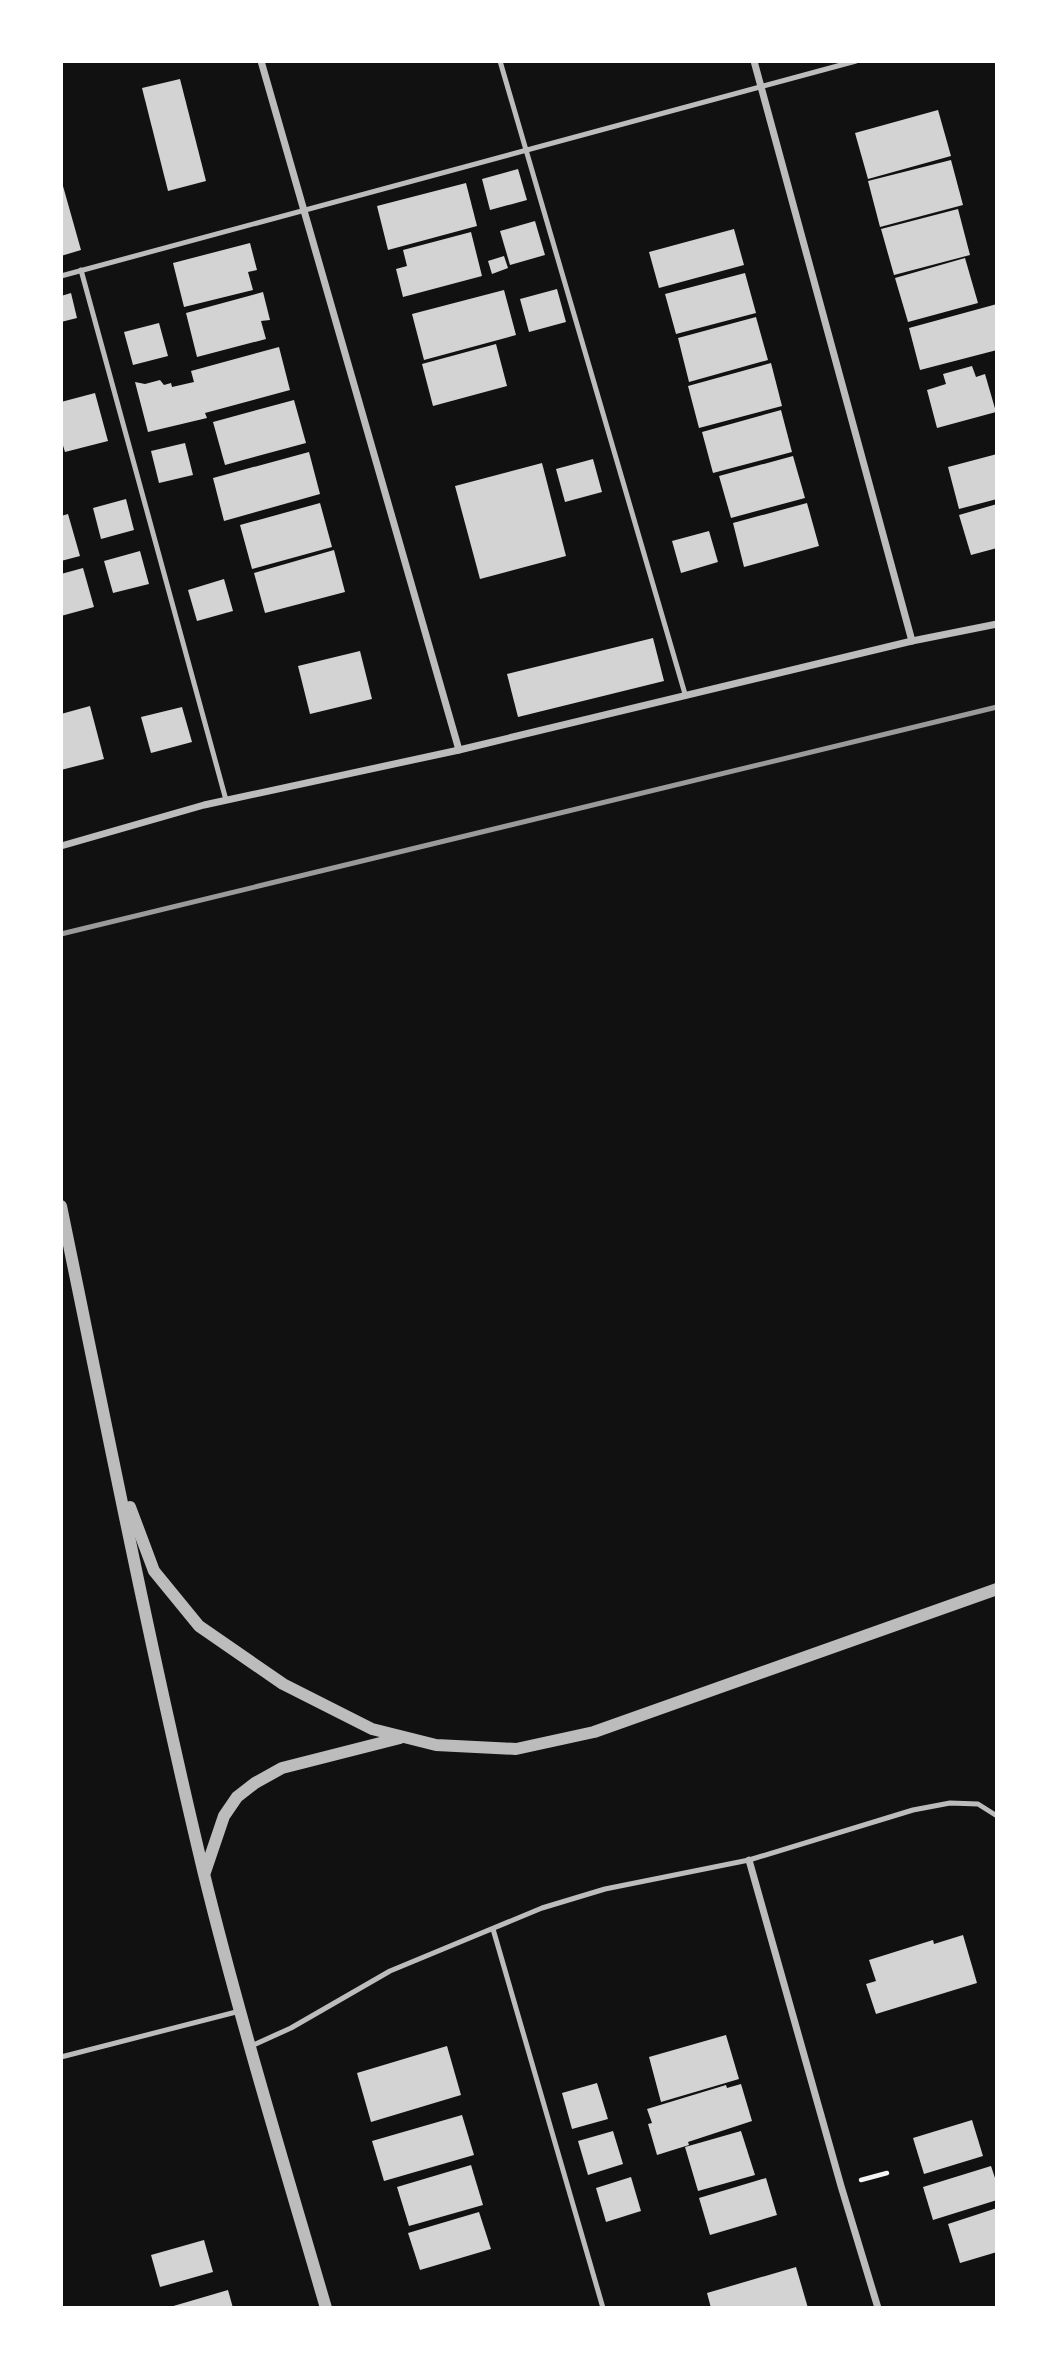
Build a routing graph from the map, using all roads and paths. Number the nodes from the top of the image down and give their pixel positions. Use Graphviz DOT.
graph roads {
  1 [pos="261,61"];
  2 [pos="500,61"];
  3 [pos="754,61"];
  4 [pos="856,61"];
  5 [pos="761,87"];
  6 [pos="526,150"];
  7 [pos="304,210"];
  8 [pos="81,270"];
  9 [pos="61,276"];
  10 [pos="997,624"];
  11 [pos="912,641"];
  12 [pos="685,694"];
  13 [pos="459,750"];
  14 [pos="226,800"];
  15 [pos="61,846"];
  16 [pos="61,1206"];
  17 [pos="114,1468"];
  18 [pos="997,1589"];
  19 [pos="404,1737"];
  20 [pos="997,1816"];
  21 [pos="749,1860"];
  22 [pos="204,1873"];
  23 [pos="494,1929"];
  24 [pos="240,2011"];
  25 [pos="249,2047"];
  26 [pos="61,2057"];
  27 [pos="326,2308"];
  28 [pos="603,2308"];
  29 [pos="878,2308"];
  1 -- 7 [label="street"];
  2 -- 6 [label="lane"];
  3 -- 5 [label="street"];
  4 -- 5 [label="lane"];
  5 -- 6 [label="lane"];
  5 -- 11 [label="street"];
  6 -- 7 [label="lane"];
  6 -- 12 [label="lane"];
  7 -- 8 [label="lane"];
  7 -- 13 [label="street"];
  8 -- 9 [label="lane"];
  8 -- 14 [label="lane"];
  10 -- 11 [label="street"];
  11 -- 12 [label="street"];
  12 -- 13 [label="street"];
  13 -- 14 [label="street"];
  14 -- 15 [label="street"];
  16 -- 17 [label="street"];
  17 -- 19 [label="street"];
  17 -- 22 [label="street"];
  18 -- 19 [label="street"];
  19 -- 22 [label="street"];
  20 -- 21 [label="lane"];
  21 -- 23 [label="lane"];
  21 -- 29 [label="street"];
  22 -- 24 [label="street"];
  23 -- 25 [label="lane"];
  23 -- 28 [label="lane"];
  24 -- 25 [label="street"];
  24 -- 26 [label="lane"];
  25 -- 27 [label="street"];
}
